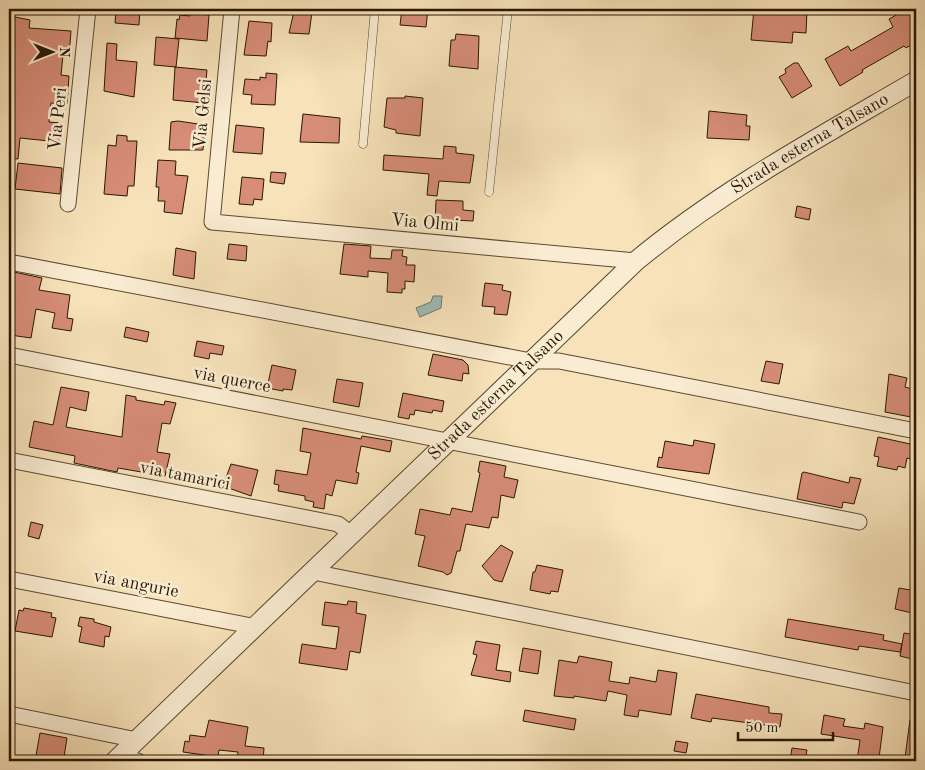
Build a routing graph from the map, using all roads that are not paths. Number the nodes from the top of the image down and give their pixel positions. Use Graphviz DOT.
graph roads {
  1 [pos="88,9"];
  2 [pos="232,9"];
  3 [pos="374,9"];
  4 [pos="508,9"];
  5 [pos="916,81"];
  6 [pos="363,144"];
  7 [pos="489,192"];
  8 [pos="68,204"];
  9 [pos="212,222"];
  10 [pos="636,261"];
  11 [pos="9,262"];
  12 [pos="9,355"];
  13 [pos="531,360"];
  14 [pos="916,431"];
  15 [pos="448,442"];
  16 [pos="9,460"];
  17 [pos="859,522"];
  18 [pos="352,534"];
  19 [pos="313,572"];
  20 [pos="9,579"];
  21 [pos="256,627"];
  22 [pos="916,693"];
  23 [pos="9,714"];
  24 [pos="137,740"];
  25 [pos="117,759"];
  26 [pos="138,761"];
  1 -- 8 [label="street, Via Peri"];
  2 -- 9 [label="street, Via Gelsi"];
  3 -- 6 [label="lane"];
  4 -- 7 [label="lane"];
  5 -- 10 [label="street, Strada esterna Talsano"];
  9 -- 10 [label="street, Via Olmi"];
  10 -- 13 [label="street, Strada esterna Talsano"];
  11 -- 13 [label="street"];
  12 -- 15 [label="street, via querce"];
  13 -- 14 [label="street"];
  13 -- 15 [label="street, Strada esterna Talsano"];
  15 -- 17 [label="street, via querce"];
  15 -- 18 [label="street, Strada esterna Talsano"];
  16 -- 18 [label="street, via tamarici"];
  18 -- 19 [label="street, Strada esterna Talsano"];
  19 -- 21 [label="street, Strada esterna Talsano"];
  19 -- 22 [label="street"];
  20 -- 21 [label="street, via angurie"];
  21 -- 24 [label="street, Strada esterna Talsano"];
  23 -- 24 [label="street"];
  24 -- 25 [label="street, Strada esterna Talsano"];
  25 -- 26 [label="street"];
}
